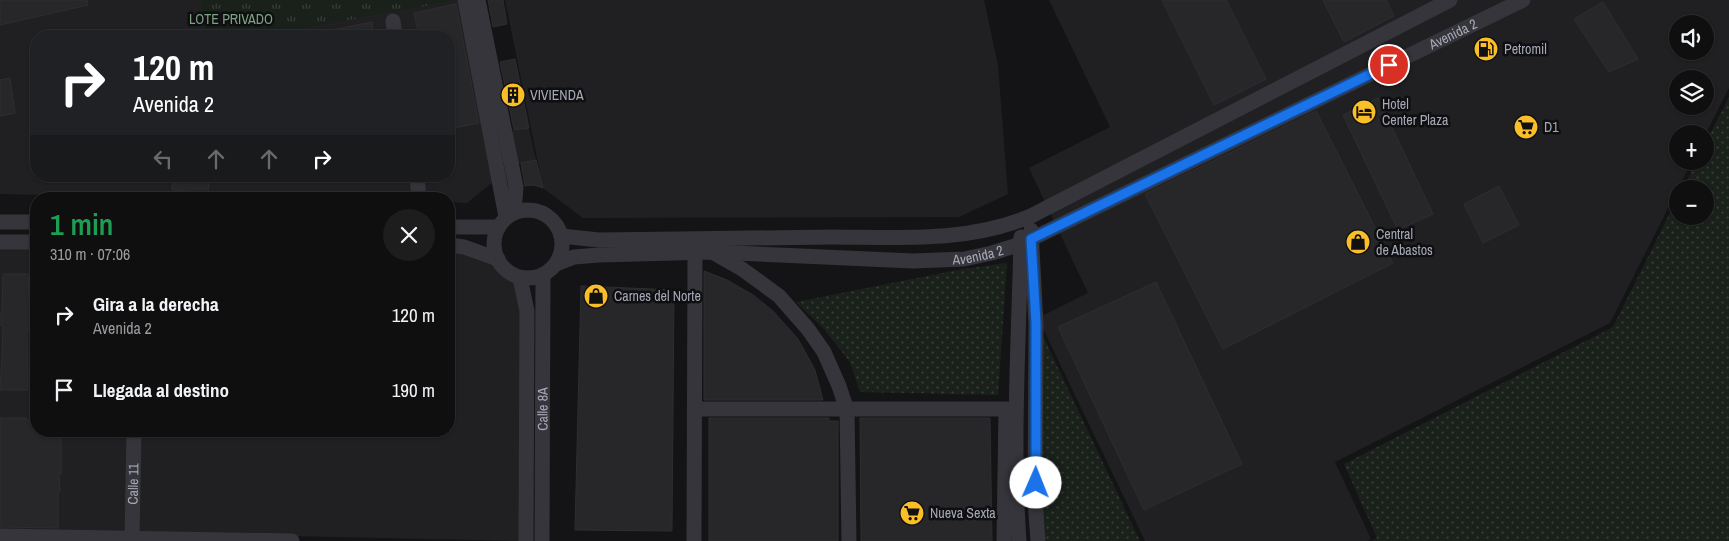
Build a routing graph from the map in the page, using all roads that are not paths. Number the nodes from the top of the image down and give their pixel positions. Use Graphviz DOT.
graph roads {
  1 [pos="465,0"];
  2 [pos="478,0"];
  3 [pos="1450,0"];
  4 [pos="1523,0"];
  5 [pos="393,21"];
  6 [pos="394,30"];
  7 [pos="1026,218"];
  8 [pos="506,219"];
  9 [pos="0,222"];
  10 [pos="30,222"];
  11 [pos="455,226"];
  12 [pos="561,236"];
  13 [pos="0,242"];
  14 [pos="30,242"];
  15 [pos="1026,242"];
  16 [pos="455,246"];
  17 [pos="695,252"];
  18 [pos="711,252"];
  19 [pos="498,259"];
  20 [pos="556,264"];
  21 [pos="543,275"];
  22 [pos="520,278"];
  23 [pos="695,409"];
  24 [pos="846,410"];
  25 [pos="134,437"];
  26 [pos="0,536"];
  27 [pos="132,538"];
  28 [pos="59,539"];
  29 [pos="292,541"];
  30 [pos="526,541"];
  31 [pos="542,541"];
  32 [pos="694,541"];
  33 [pos="849,541"];
  34 [pos="1004,541"];
  35 [pos="1019,541"];
  36 [pos="1038,541"];
  1 -- 8 [label="street"];
  2 -- 8 [label="street"];
  3 -- 7 [label="street, Avenida 2"];
  4 -- 15 [label="street, Avenida 2"];
  5 -- 6 [label="street"];
  7 -- 12 [label="street, Avenida 2"];
  7 -- 15 [label="street"];
  8 -- 11 [label="street"];
  8 -- 12 [label="street"];
  8 -- 19 [label="street"];
  9 -- 10 [label="street"];
  12 -- 20 [label="street"];
  13 -- 14 [label="street"];
  15 -- 18 [label="street, Avenida 2"];
  15 -- 35 [label="street"];
  15 -- 36 [label="street"];
  16 -- 19 [label="street"];
  17 -- 18 [label="street, Avenida 2"];
  17 -- 20 [label="street, Avenida 2"];
  17 -- 23 [label="street"];
  18 -- 24 [label="street"];
  19 -- 22 [label="street"];
  20 -- 21 [label="street"];
  21 -- 22 [label="street"];
  21 -- 31 [label="street, Calle 8A"];
  22 -- 30 [label="street, Calle 8A"];
  23 -- 24 [label="street"];
  23 -- 32 [label="street"];
  24 -- 33 [label="street"];
  24 -- 34 [label="street"];
  25 -- 27 [label="street, Calle 11"];
  26 -- 28 [label="street"];
  27 -- 28 [label="street"];
  27 -- 29 [label="street"];
}
